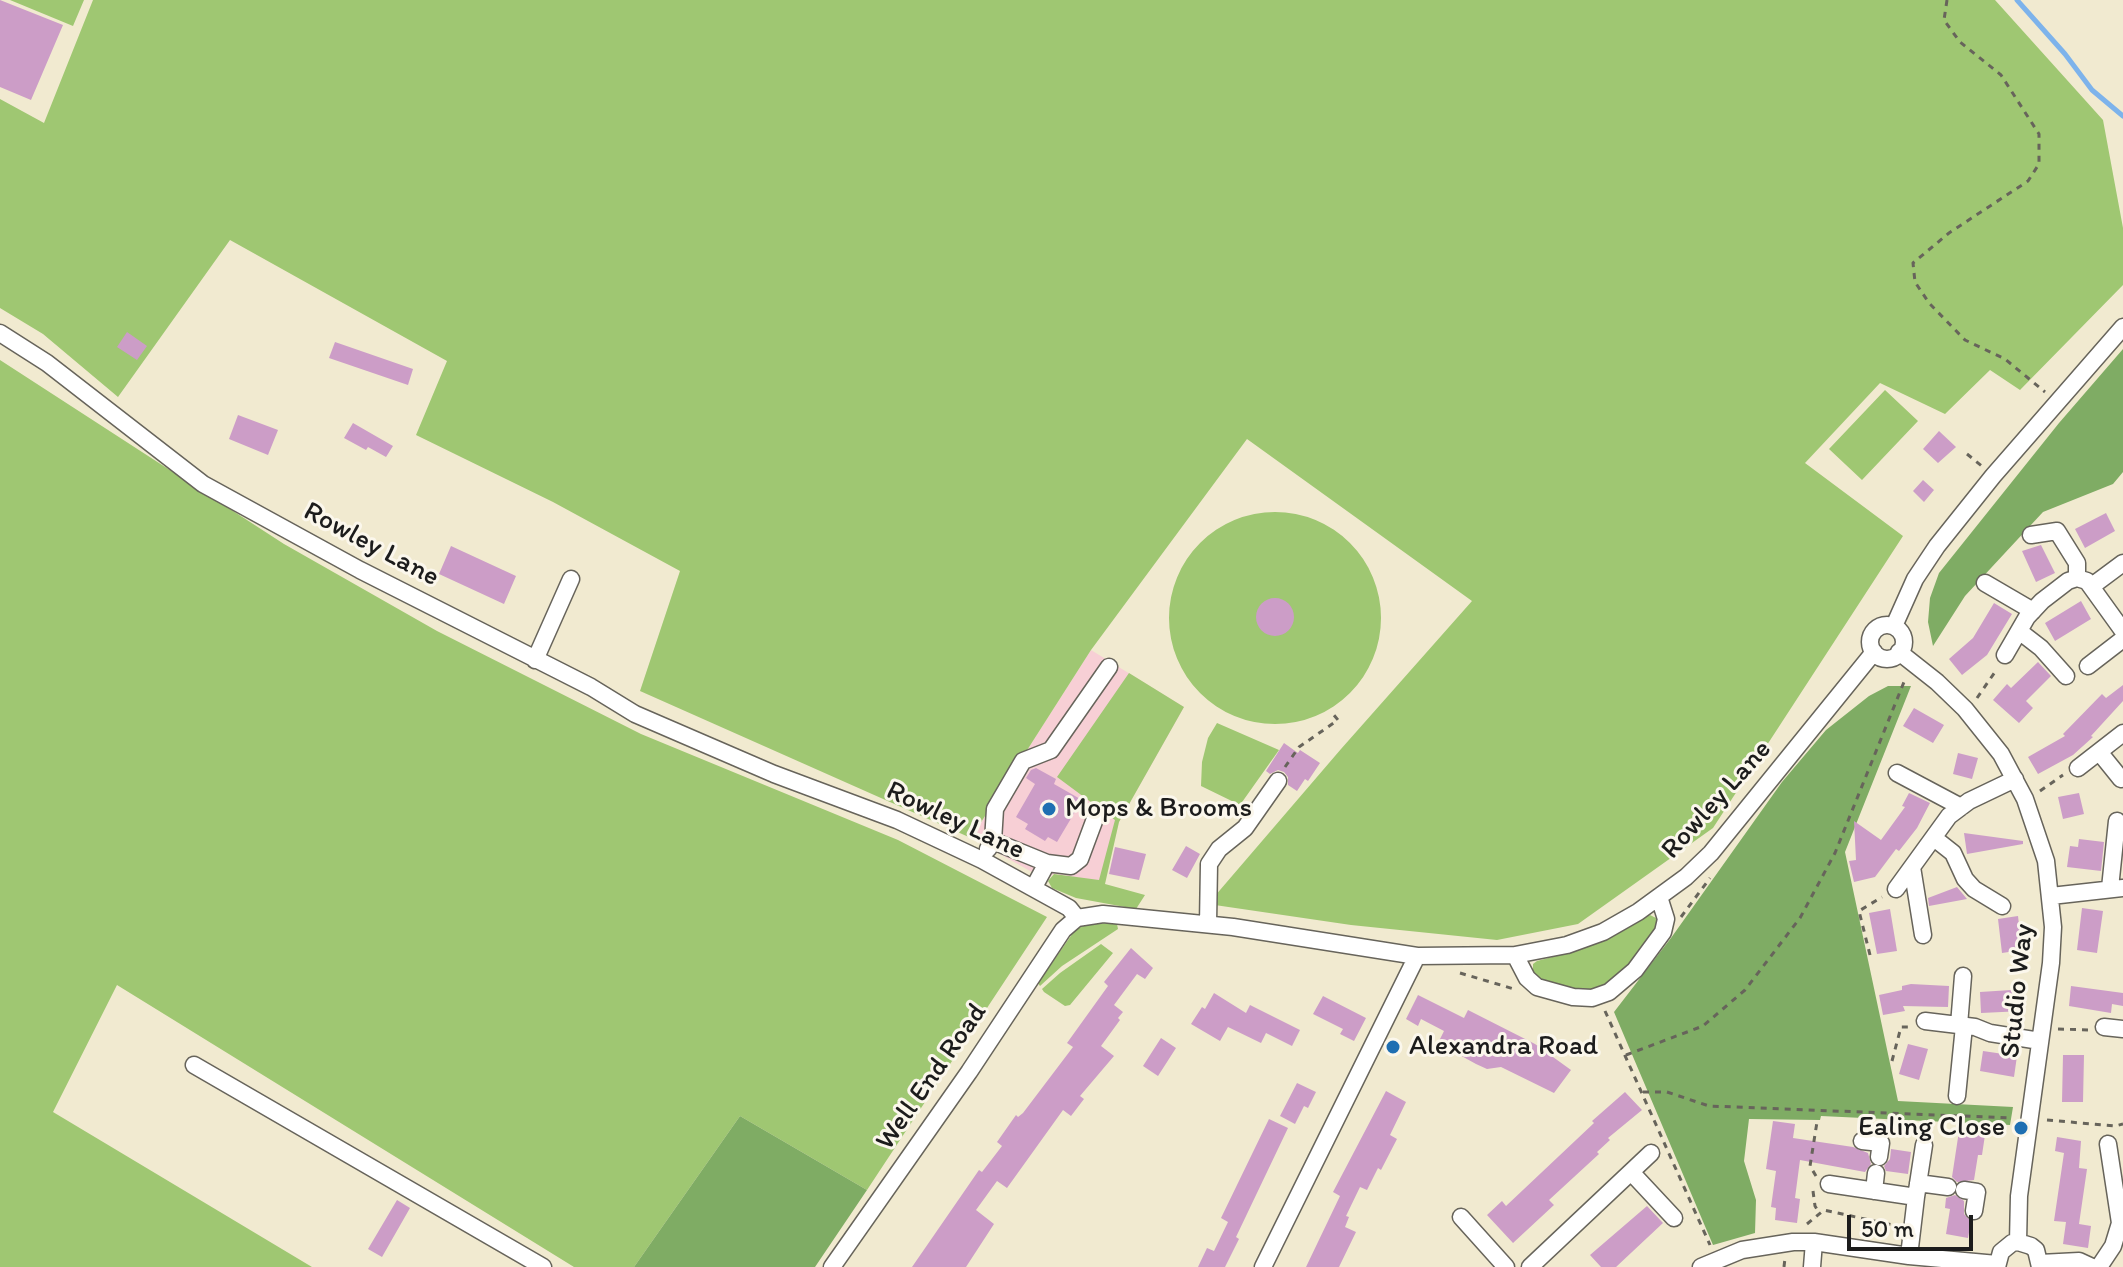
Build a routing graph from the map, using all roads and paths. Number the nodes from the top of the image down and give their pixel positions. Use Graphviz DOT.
graph roads {
  1 [pos="1947,0"];
  2 [pos="2123,327"];
  3 [pos="0,333"];
  4 [pos="2057,402"];
  5 [pos="2031,535"];
  6 [pos="2123,563"];
  7 [pos="571,579"];
  8 [pos="2084,582"];
  9 [pos="1985,583"];
  10 [pos="2033,611"];
  11 [pos="1894,626"];
  12 [pos="2019,631"];
  13 [pos="2123,631"];
  14 [pos="2123,639"];
  15 [pos="1874,652"];
  16 [pos="1899,652"];
  17 [pos="2005,655"];
  18 [pos="535,660"];
  19 [pos="1913,663"];
  20 [pos="2088,666"];
  21 [pos="1109,667"];
  22 [pos="2066,676"];
  23 [pos="1965,709"];
  24 [pos="1333,714"];
  25 [pos="2123,733"];
  26 [pos="2100,753"];
  27 [pos="2078,768"];
  28 [pos="1897,773"];
  29 [pos="2015,779"];
  30 [pos="2121,779"];
  31 [pos="1278,781"];
  32 [pos="2025,799"];
  33 [pos="1961,807"];
  34 [pos="1096,816"];
  35 [pos="2117,821"];
  36 [pos="1934,838"];
  37 [pos="993,841"];
  38 [pos="982,860"];
  39 [pos="1047,863"];
  40 [pos="1912,867"];
  41 [pos="1712,876"];
  42 [pos="1034,887"];
  43 [pos="2116,888"];
  44 [pos="1896,889"];
  45 [pos="2051,896"];
  46 [pos="1659,897"];
  47 [pos="2002,906"];
  48 [pos="1077,918"];
  49 [pos="1208,924"];
  50 [pos="1674,927"];
  51 [pos="1923,935"];
  52 [pos="1515,955"];
  53 [pos="1870,955"];
  54 [pos="1417,956"];
  55 [pos="1459,973"];
  56 [pos="1963,976"];
  57 [pos="1517,989"];
  58 [pos="1605,1011"];
  59 [pos="1925,1021"];
  60 [pos="1961,1025"];
  61 [pos="2104,1027"];
  62 [pos="2123,1029"];
  63 [pos="2041,1035"];
  64 [pos="1626,1055"];
  65 [pos="1892,1061"];
  66 [pos="194,1065"];
  67 [pos="1643,1092"];
  68 [pos="1957,1096"];
  69 [pos="2028,1119"];
  70 [pos="1817,1122"];
  71 [pos="2123,1124"];
  72 [pos="1862,1141"];
  73 [pos="2108,1144"];
  74 [pos="1924,1145"];
  75 [pos="1651,1153"];
  76 [pos="1631,1172"];
  77 [pos="1876,1174"];
  78 [pos="1829,1184"];
  79 [pos="1917,1190"];
  80 [pos="1974,1211"];
  81 [pos="1820,1214"];
  82 [pos="1461,1217"];
  83 [pos="1674,1218"];
  84 [pos="1913,1229"];
  85 [pos="1814,1242"];
  86 [pos="2018,1242"];
  87 [pos="1785,1243"];
  88 [pos="1909,1256"];
  89 [pos="1717,1259"];
  90 [pos="2040,1265"];
  91 [pos="1535,1266"];
  92 [pos="1997,1266"];
  93 [pos="543,1267"];
  94 [pos="832,1267"];
  95 [pos="1263,1267"];
  96 [pos="1506,1267"];
  97 [pos="1701,1267"];
  98 [pos="1812,1267"];
  99 [pos="2092,1267"];
  100 [pos="2099,1267"];
  1 -- 4 [label="path"];
  2 -- 4 [label="street"];
  3 -- 18 [label="street, Rowley Lane"];
  4 -- 11 [label="street"];
  5 -- 8 [label="street"];
  6 -- 8 [label="street"];
  7 -- 18 [label="street"];
  8 -- 10 [label="street"];
  8 -- 13 [label="street"];
  9 -- 10 [label="street"];
  10 -- 12 [label="street"];
  11 -- 15 [label="street"];
  11 -- 16 [label="street"];
  12 -- 17 [label="street"];
  12 -- 22 [label="street"];
  14 -- 20 [label="street"];
  15 -- 16 [label="street"];
  15 -- 46 [label="street, Rowley Lane"];
  16 -- 19 [label="street, Studio Way"];
  17 -- 23 [label="path"];
  18 -- 38 [label="street, Rowley Lane"];
  19 -- 23 [label="street, Studio Way"];
  19 -- 64 [label="path"];
  21 -- 37 [label="street"];
  23 -- 29 [label="street, Studio Way"];
  24 -- 31 [label="path"];
  25 -- 26 [label="street"];
  26 -- 27 [label="street"];
  26 -- 30 [label="street"];
  27 -- 32 [label="path"];
  28 -- 33 [label="street"];
  29 -- 32 [label="street, Studio Way"];
  29 -- 33 [label="street"];
  31 -- 49 [label="street"];
  32 -- 45 [label="street, Studio Way"];
  33 -- 36 [label="street"];
  34 -- 39 [label="street"];
  35 -- 43 [label="street"];
  36 -- 40 [label="street"];
  36 -- 47 [label="street"];
  37 -- 38 [label="street"];
  37 -- 39 [label="street"];
  38 -- 42 [label="street, Rowley Lane"];
  39 -- 42 [label="street"];
  40 -- 44 [label="street"];
  40 -- 51 [label="street"];
  41 -- 50 [label="path"];
  42 -- 48 [label="street, Rowley Lane"];
  43 -- 45 [label="street"];
  44 -- 53 [label="path"];
  45 -- 63 [label="street, Studio Way"];
  46 -- 52 [label="street, Rowley Lane"];
  46 -- 52 [label="street"];
  48 -- 49 [label="street, Rowley Lane"];
  48 -- 94 [label="street, Well End Road"];
  49 -- 54 [label="street, Rowley Lane"];
  52 -- 54 [label="street, Rowley Lane"];
  54 -- 95 [label="street"];
  55 -- 57 [label="path"];
  56 -- 60 [label="street"];
  58 -- 64 [label="path"];
  59 -- 60 [label="street"];
  59 -- 65 [label="path"];
  60 -- 63 [label="street"];
  60 -- 68 [label="street"];
  61 -- 62 [label="street"];
  61 -- 63 [label="path"];
  63 -- 69 [label="street, Studio Way"];
  64 -- 67 [label="path"];
  66 -- 93 [label="street"];
  67 -- 69 [label="path"];
  67 -- 89 [label="path"];
  69 -- 71 [label="path"];
  69 -- 86 [label="street, Studio Way"];
  70 -- 81 [label="path"];
  72 -- 77 [label="street"];
  73 -- 100 [label="street"];
  74 -- 79 [label="street"];
  75 -- 76 [label="street"];
  76 -- 83 [label="street"];
  76 -- 91 [label="street"];
  77 -- 78 [label="street"];
  77 -- 79 [label="street"];
  79 -- 80 [label="street"];
  79 -- 84 [label="street"];
  81 -- 84 [label="path"];
  81 -- 87 [label="path"];
  82 -- 96 [label="street"];
  84 -- 88 [label="street"];
  85 -- 87 [label="street"];
  85 -- 88 [label="street"];
  85 -- 98 [label="street"];
  86 -- 90 [label="street"];
  86 -- 92 [label="street"];
  87 -- 89 [label="street"];
  88 -- 92 [label="street"];
  89 -- 97 [label="street"];
  90 -- 99 [label="street"];
}
